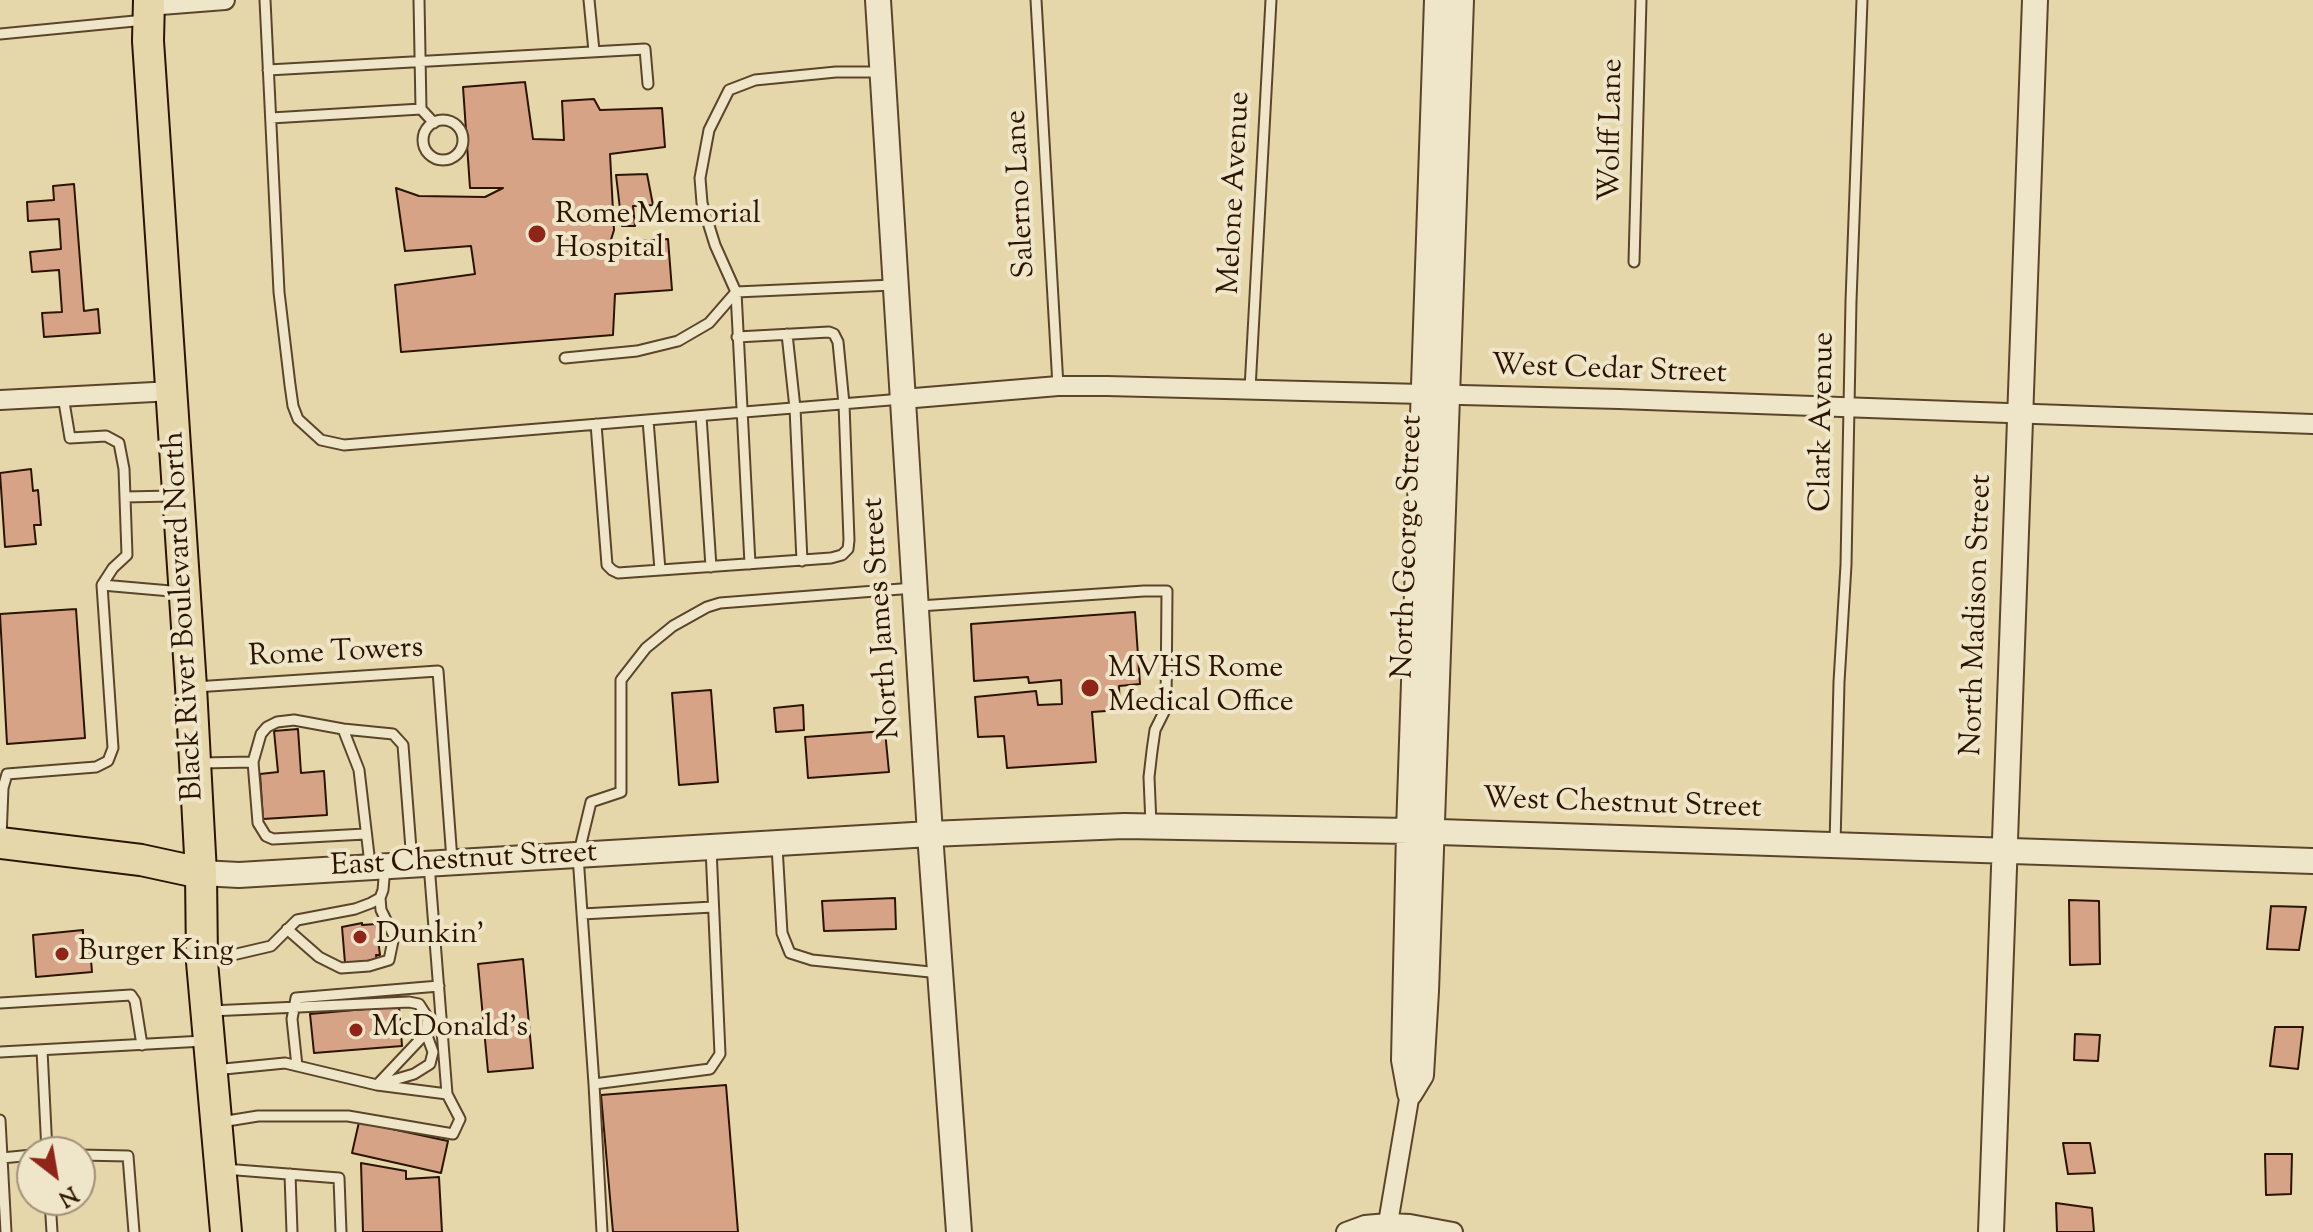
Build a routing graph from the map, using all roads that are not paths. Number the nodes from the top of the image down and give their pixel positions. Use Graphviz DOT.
graph roads {
  1 [pos="225,0"];
  2 [pos="265,0"];
  3 [pos="419,0"];
  4 [pos="589,0"];
  5 [pos="878,0"];
  6 [pos="1036,0"];
  7 [pos="1271,0"];
  8 [pos="1437,0"];
  9 [pos="1461,0"];
  10 [pos="1641,0"];
  11 [pos="1862,0"];
  12 [pos="2035,0"];
  13 [pos="148,9"];
  14 [pos="0,34"];
  15 [pos="594,51"];
  16 [pos="420,64"];
  17 [pos="268,70"];
  18 [pos="883,72"];
  19 [pos="648,84"];
  20 [pos="421,109"];
  21 [pos="271,118"];
  22 [pos="434,123"];
  23 [pos="1634,262"];
  24 [pos="896,285"];
  25 [pos="736,292"];
  26 [pos="787,334"];
  27 [pos="737,337"];
  28 [pos="565,358"];
  29 [pos="1058,386"];
  30 [pos="1250,389"];
  31 [pos="173,391"];
  32 [pos="1436,395"];
  33 [pos="63,396"];
  34 [pos="903,399"];
  35 [pos="0,400"];
  36 [pos="844,404"];
  37 [pos="795,408"];
  38 [pos="1848,409"];
  39 [pos="740,412"];
  40 [pos="2019,414"];
  41 [pos="701,416"];
  42 [pos="648,420"];
  43 [pos="596,424"];
  44 [pos="2313,424"];
  45 [pos="180,496"];
  46 [pos="125,497"];
  47 [pos="802,561"];
  48 [pos="750,564"];
  49 [pos="711,567"];
  50 [pos="660,570"];
  51 [pos="102,585"];
  52 [pos="185,592"];
  53 [pos="915,597"];
  54 [pos="191,687"];
  55 [pos="343,729"];
  56 [pos="253,762"];
  57 [pos="195,764"];
  58 [pos="1151,827"];
  59 [pos="1420,831"];
  60 [pos="365,834"];
  61 [pos="930,834"];
  62 [pos="0,843"];
  63 [pos="777,844"];
  64 [pos="1835,845"];
  65 [pos="711,848"];
  66 [pos="2003,852"];
  67 [pos="578,856"];
  68 [pos="2313,861"];
  69 [pos="431,864"];
  70 [pos="378,867"];
  71 [pos="201,873"];
  72 [pos="380,898"];
  73 [pos="713,907"];
  74 [pos="582,914"];
  75 [pos="287,929"];
  76 [pos="202,962"];
  77 [pos="940,973"];
  78 [pos="439,986"];
  79 [pos="0,1003"];
  80 [pos="292,1009"];
  81 [pos="426,1033"];
  82 [pos="209,1041"];
  83 [pos="142,1045"];
  84 [pos="42,1050"];
  85 [pos="0,1052"];
  86 [pos="297,1066"];
  87 [pos="594,1084"];
  88 [pos="377,1085"];
  89 [pos="1410,1093"];
  90 [pos="447,1094"];
  91 [pos="0,1120"];
  92 [pos="216,1122"];
  93 [pos="46,1136"];
  94 [pos="96,1155"];
  95 [pos="16,1157"];
  96 [pos="2,1158"];
  97 [pos="220,1169"];
  98 [pos="290,1174"];
  99 [pos="1388,1223"];
  100 [pos="6,1232"];
  101 [pos="134,1232"];
  102 [pos="226,1232"];
  103 [pos="292,1232"];
  104 [pos="341,1232"];
  105 [pos="602,1232"];
  106 [pos="959,1232"];
  107 [pos="1346,1232"];
  108 [pos="1453,1232"];
  109 [pos="1991,1232"];
  1 -- 13 [label="street"];
  2 -- 17 [label="lane"];
  3 -- 16 [label="lane"];
  4 -- 15 [label="lane"];
  5 -- 18 [label="street, North James Street"];
  6 -- 29 [label="lane, Salerno Lane"];
  7 -- 30 [label="lane, Melone Avenue"];
  8 -- 32 [label="street, North George Street"];
  9 -- 32 [label="street, North George Street"];
  10 -- 23 [label="lane, Wolff Lane"];
  11 -- 38 [label="lane, Clark Avenue"];
  12 -- 40 [label="street, North Madison Street"];
  13 -- 14 [label="lane"];
  13 -- 31 [label="main road, Black River Boulevard North"];
  15 -- 16 [label="lane"];
  15 -- 19 [label="lane"];
  16 -- 17 [label="lane"];
  16 -- 20 [label="lane"];
  17 -- 21 [label="lane"];
  18 -- 24 [label="street, North James Street"];
  18 -- 25 [label="lane"];
  20 -- 21 [label="lane"];
  20 -- 22 [label="lane"];
  21 -- 43 [label="lane"];
  22 -- 22 [label="lane"];
  24 -- 25 [label="lane"];
  24 -- 34 [label="street, North James Street"];
  25 -- 27 [label="lane"];
  25 -- 28 [label="lane"];
  26 -- 27 [label="lane"];
  26 -- 36 [label="lane"];
  26 -- 37 [label="lane"];
  27 -- 39 [label="lane"];
  29 -- 30 [label="street, West Cedar Street"];
  29 -- 34 [label="street, West Cedar Street"];
  30 -- 32 [label="street, West Cedar Street"];
  31 -- 33 [label="street"];
  31 -- 45 [label="main road, Black River Boulevard North"];
  32 -- 38 [label="street, West Cedar Street"];
  32 -- 59 [label="street, North George Street"];
  33 -- 35 [label="street"];
  33 -- 46 [label="lane"];
  34 -- 36 [label="lane"];
  34 -- 53 [label="street, North James Street"];
  36 -- 37 [label="lane"];
  36 -- 47 [label="lane"];
  37 -- 39 [label="lane"];
  37 -- 47 [label="lane"];
  38 -- 40 [label="street, West Cedar Street"];
  38 -- 64 [label="lane, Clark Avenue"];
  39 -- 41 [label="lane"];
  39 -- 48 [label="lane"];
  40 -- 44 [label="street, West Cedar Street"];
  40 -- 66 [label="street, North Madison Street"];
  41 -- 42 [label="lane"];
  41 -- 49 [label="lane"];
  42 -- 43 [label="lane"];
  42 -- 50 [label="lane"];
  43 -- 50 [label="lane"];
  45 -- 46 [label="lane"];
  45 -- 52 [label="main road, Black River Boulevard North"];
  46 -- 51 [label="lane"];
  47 -- 48 [label="lane"];
  48 -- 49 [label="lane"];
  49 -- 50 [label="lane"];
  51 -- 52 [label="lane"];
  51 -- 62 [label="lane"];
  52 -- 54 [label="main road, Black River Boulevard North"];
  53 -- 58 [label="lane"];
  53 -- 61 [label="street, North James Street"];
  53 -- 67 [label="lane"];
  54 -- 57 [label="main road, Black River Boulevard North"];
  54 -- 69 [label="lane, Rome Towers"];
  55 -- 56 [label="lane"];
  55 -- 60 [label="lane"];
  55 -- 69 [label="lane"];
  56 -- 57 [label="lane"];
  56 -- 60 [label="lane"];
  57 -- 71 [label="main road, Black River Boulevard North"];
  58 -- 59 [label="street, West Chestnut Street"];
  58 -- 61 [label="street, West Chestnut Street"];
  59 -- 64 [label="street, West Chestnut Street"];
  59 -- 89 [label="street, North George Street"];
  60 -- 70 [label="lane"];
  61 -- 63 [label="street, East Chestnut Street"];
  61 -- 77 [label="street, North James Street"];
  62 -- 71 [label="main road, East Chestnut Street"];
  63 -- 65 [label="street, East Chestnut Street"];
  63 -- 77 [label="lane"];
  64 -- 66 [label="street, West Chestnut Street"];
  65 -- 67 [label="street, East Chestnut Street"];
  65 -- 73 [label="lane"];
  66 -- 68 [label="street, West Chestnut Street"];
  66 -- 109 [label="street, North Madison Street"];
  67 -- 69 [label="street, East Chestnut Street"];
  67 -- 74 [label="lane"];
  69 -- 70 [label="street, East Chestnut Street"];
  69 -- 78 [label="lane"];
  70 -- 71 [label="street, East Chestnut Street"];
  70 -- 72 [label="lane"];
  71 -- 76 [label="main road, Black River Boulevard North"];
  72 -- 75 [label="lane"];
  72 -- 75 [label="lane"];
  73 -- 74 [label="lane"];
  73 -- 87 [label="lane"];
  74 -- 87 [label="lane"];
  75 -- 76 [label="lane"];
  76 -- 82 [label="main road, Black River Boulevard North"];
  77 -- 106 [label="street, North James Street"];
  78 -- 80 [label="lane"];
  78 -- 90 [label="lane"];
  79 -- 83 [label="lane"];
  80 -- 81 [label="lane"];
  80 -- 82 [label="lane"];
  80 -- 86 [label="lane"];
  81 -- 88 [label="lane"];
  81 -- 88 [label="lane"];
  82 -- 83 [label="lane"];
  82 -- 86 [label="lane"];
  82 -- 92 [label="main road, Black River Boulevard North"];
  83 -- 84 [label="lane"];
  84 -- 85 [label="lane"];
  84 -- 93 [label="lane"];
  86 -- 88 [label="lane"];
  87 -- 105 [label="lane"];
  88 -- 90 [label="lane"];
  89 -- 99 [label="street, North George Street"];
  90 -- 92 [label="lane"];
  91 -- 96 [label="lane"];
  92 -- 97 [label="main road, Black River Boulevard North"];
  94 -- 101 [label="lane"];
  95 -- 96 [label="lane"];
  96 -- 100 [label="lane"];
  97 -- 98 [label="lane"];
  97 -- 102 [label="main road, Black River Boulevard North"];
  98 -- 103 [label="lane"];
  98 -- 104 [label="lane"];
  99 -- 107 [label="street"];
  99 -- 108 [label="street"];
}
